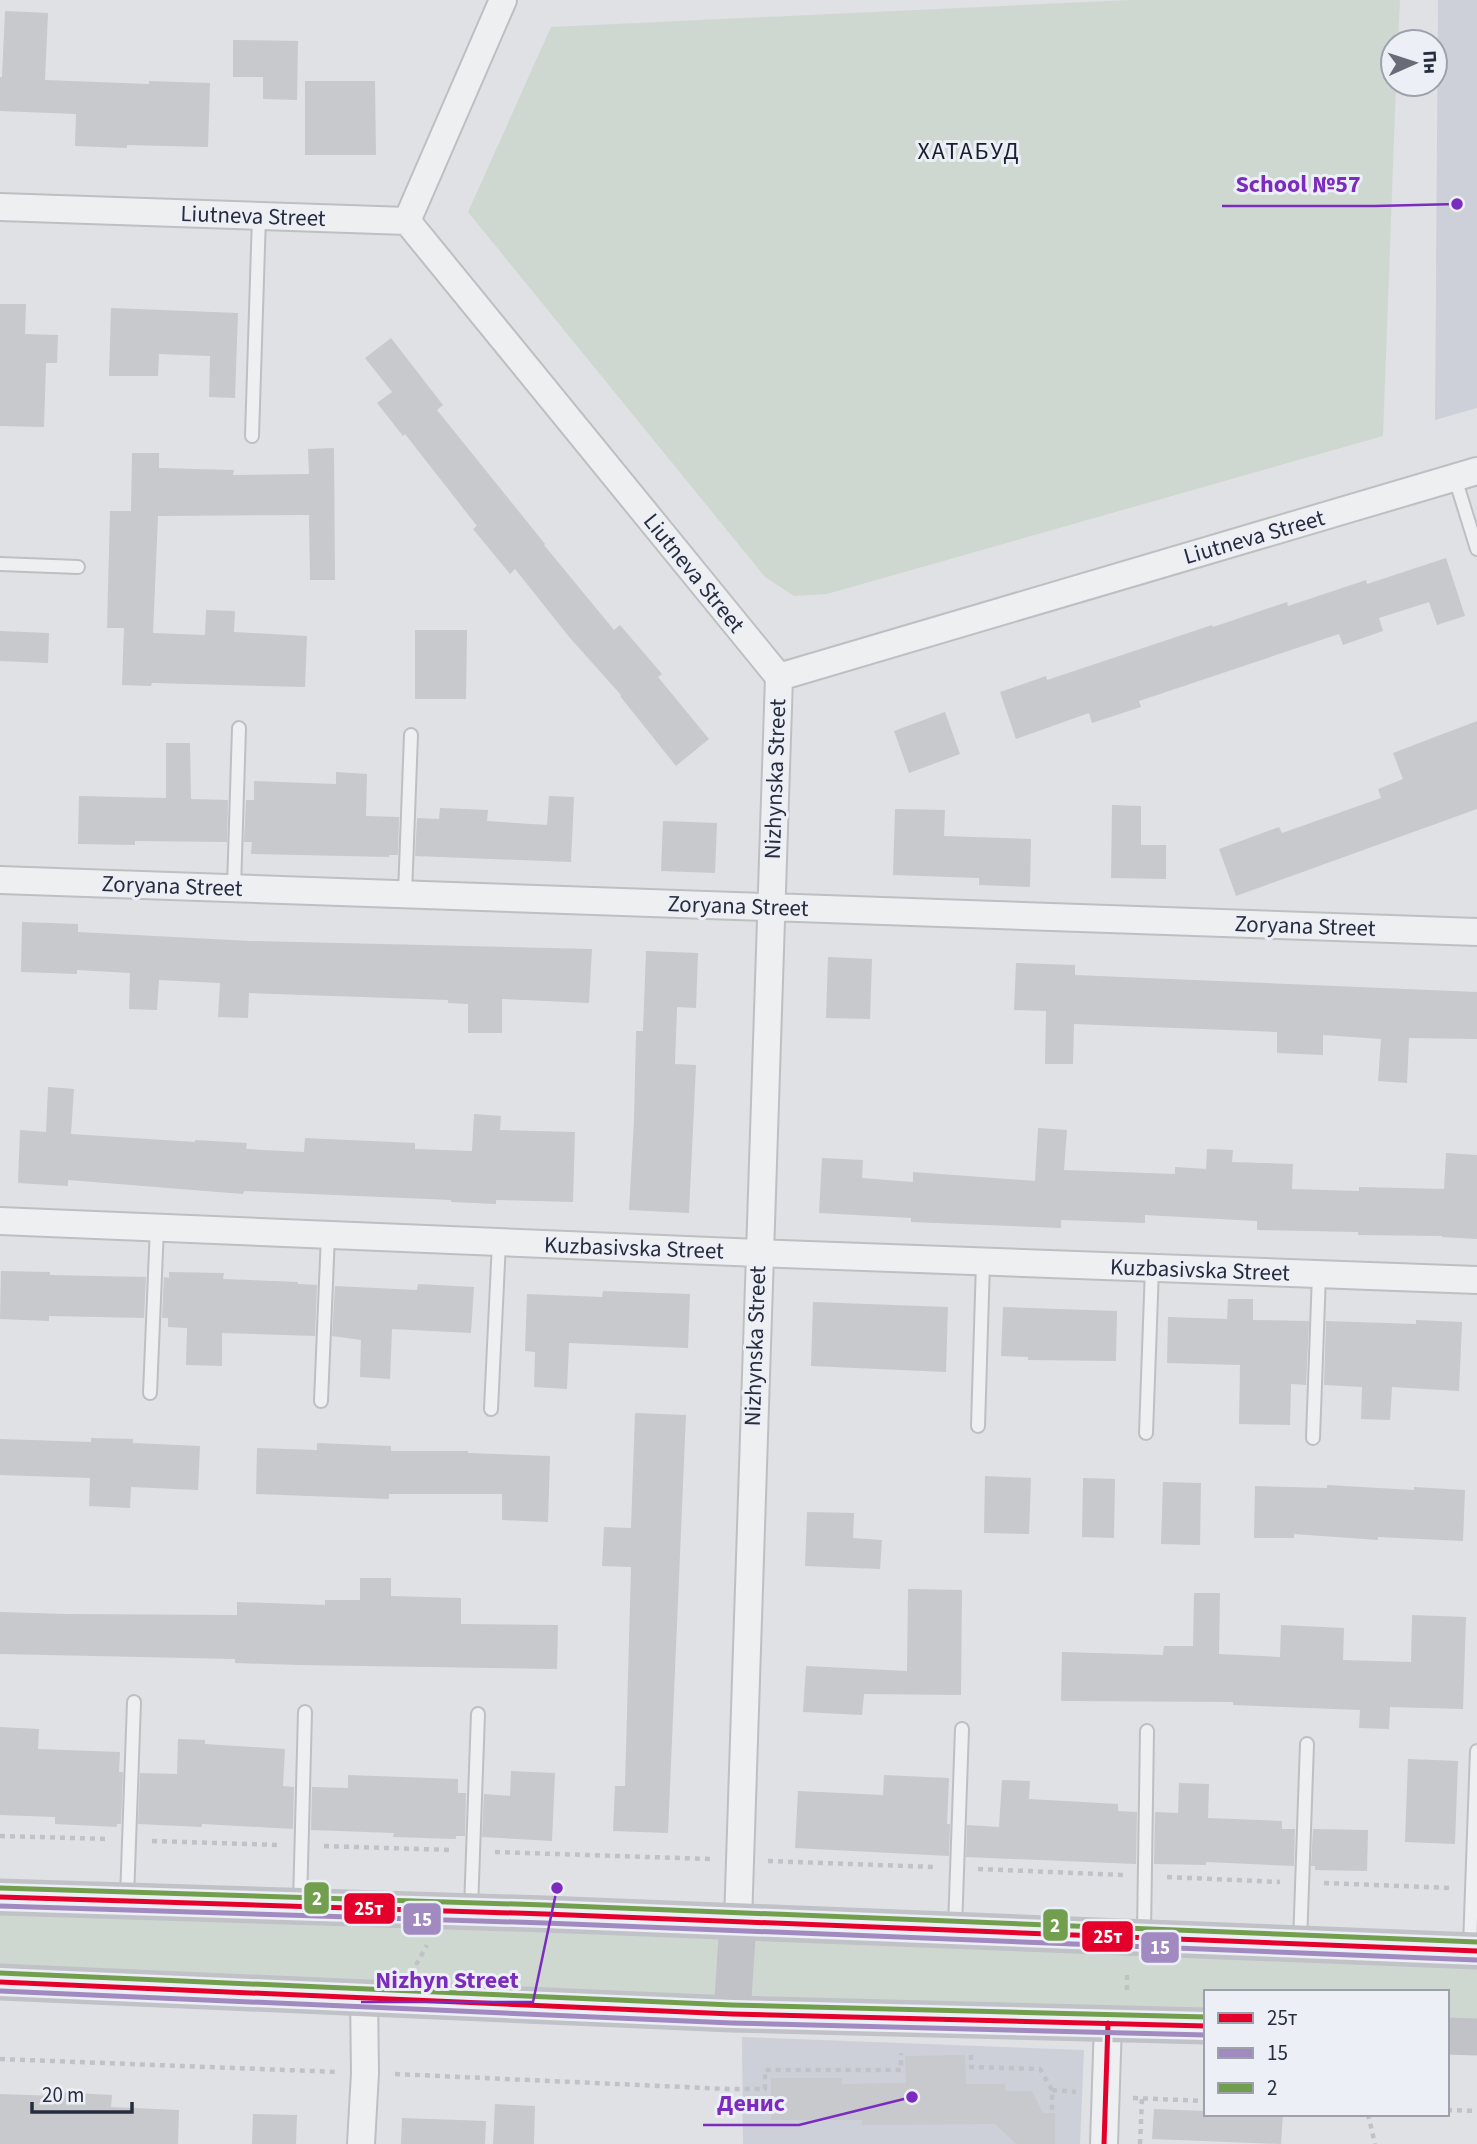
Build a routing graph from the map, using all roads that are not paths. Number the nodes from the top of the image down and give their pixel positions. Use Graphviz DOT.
graph roads {
  1 [pos="503,0"];
  2 [pos="0,207"];
  3 [pos="259,216"];
  4 [pos="407,221"];
  5 [pos="252,436"];
  6 [pos="1466,475"];
  7 [pos="1477,549"];
  8 [pos="0,564"];
  9 [pos="78,567"];
  10 [pos="779,677"];
  11 [pos="239,728"];
  12 [pos="411,735"];
  13 [pos="0,880"];
  14 [pos="234,888"];
  15 [pos="405,894"];
  16 [pos="770,907"];
  17 [pos="1477,932"];
  18 [pos="0,1221"];
  19 [pos="158,1227"];
  20 [pos="328,1235"];
  21 [pos="499,1242"];
  22 [pos="758,1253"];
  23 [pos="984,1262"];
  24 [pos="1152,1268"];
  25 [pos="1318,1274"];
  26 [pos="1477,1280"];
  27 [pos="150,1393"];
  28 [pos="321,1401"];
  29 [pos="491,1409"];
  30 [pos="978,1426"];
  31 [pos="1146,1433"];
  32 [pos="1312,1438"];
  33 [pos="134,1703"];
  34 [pos="305,1712"];
  35 [pos="478,1714"];
  36 [pos="962,1729"];
  37 [pos="1147,1731"];
  38 [pos="1307,1744"];
  39 [pos="1477,1751"];
  40 [pos="0,1897"];
  41 [pos="127,1901"];
  42 [pos="300,1907"];
  43 [pos="459,1912"];
  44 [pos="738,1922"];
  45 [pos="955,1929"];
  46 [pos="1144,1937"];
  47 [pos="1300,1943"];
  48 [pos="1473,1951"];
  49 [pos="0,1982"];
  50 [pos="380,1998"];
  51 [pos="732,2014"];
  52 [pos="1108,2023"];
  53 [pos="1204,2026"];
  54 [pos="1449,2036"];
  55 [pos="1477,2037"];
  56 [pos="361,2144"];
  57 [pos="1104,2144"];
  1 -- 4 [label="street"];
  2 -- 3 [label="street, Liutneva Street"];
  3 -- 4 [label="street, Liutneva Street"];
  3 -- 5 [label="lane"];
  4 -- 10 [label="street, Liutneva Street"];
  6 -- 7 [label="lane"];
  6 -- 10 [label="street, Liutneva Street"];
  8 -- 9 [label="lane"];
  10 -- 16 [label="street, Nizhynska Street"];
  11 -- 14 [label="lane"];
  12 -- 15 [label="lane"];
  13 -- 14 [label="street, Zoryana Street"];
  14 -- 15 [label="street, Zoryana Street"];
  15 -- 16 [label="street, Zoryana Street"];
  16 -- 17 [label="street, Zoryana Street"];
  16 -- 22 [label="street, Nizhynska Street"];
  18 -- 19 [label="street, Kuzbasivska Street"];
  19 -- 20 [label="street, Kuzbasivska Street"];
  19 -- 27 [label="lane"];
  20 -- 21 [label="street, Kuzbasivska Street"];
  20 -- 28 [label="lane"];
  21 -- 22 [label="street, Kuzbasivska Street"];
  21 -- 29 [label="lane"];
  22 -- 23 [label="street, Kuzbasivska Street"];
  22 -- 44 [label="street, Nizhynska Street"];
  23 -- 24 [label="street, Kuzbasivska Street"];
  23 -- 30 [label="lane"];
  24 -- 25 [label="street, Kuzbasivska Street"];
  24 -- 31 [label="lane"];
  25 -- 26 [label="street, Kuzbasivska Street"];
  25 -- 32 [label="lane"];
  33 -- 41 [label="lane"];
  34 -- 42 [label="lane"];
  35 -- 43 [label="lane"];
  36 -- 45 [label="lane"];
  37 -- 46 [label="lane"];
  38 -- 47 [label="lane"];
  39 -- 48 [label="lane"];
  40 -- 41 [label="main road"];
  41 -- 42 [label="main road"];
  42 -- 43 [label="main road"];
  43 -- 44 [label="main road"];
  44 -- 45 [label="main road"];
  44 -- 51 [label="main road, Nizhynska Street"];
  45 -- 46 [label="main road"];
  46 -- 47 [label="main road"];
  47 -- 48 [label="main road"];
  49 -- 50 [label="main road"];
  50 -- 51 [label="main road"];
  50 -- 56 [label="street"];
  51 -- 52 [label="main road"];
  52 -- 53 [label="main road"];
  52 -- 57 [label="street"];
  54 -- 55 [label="main road"];
}
